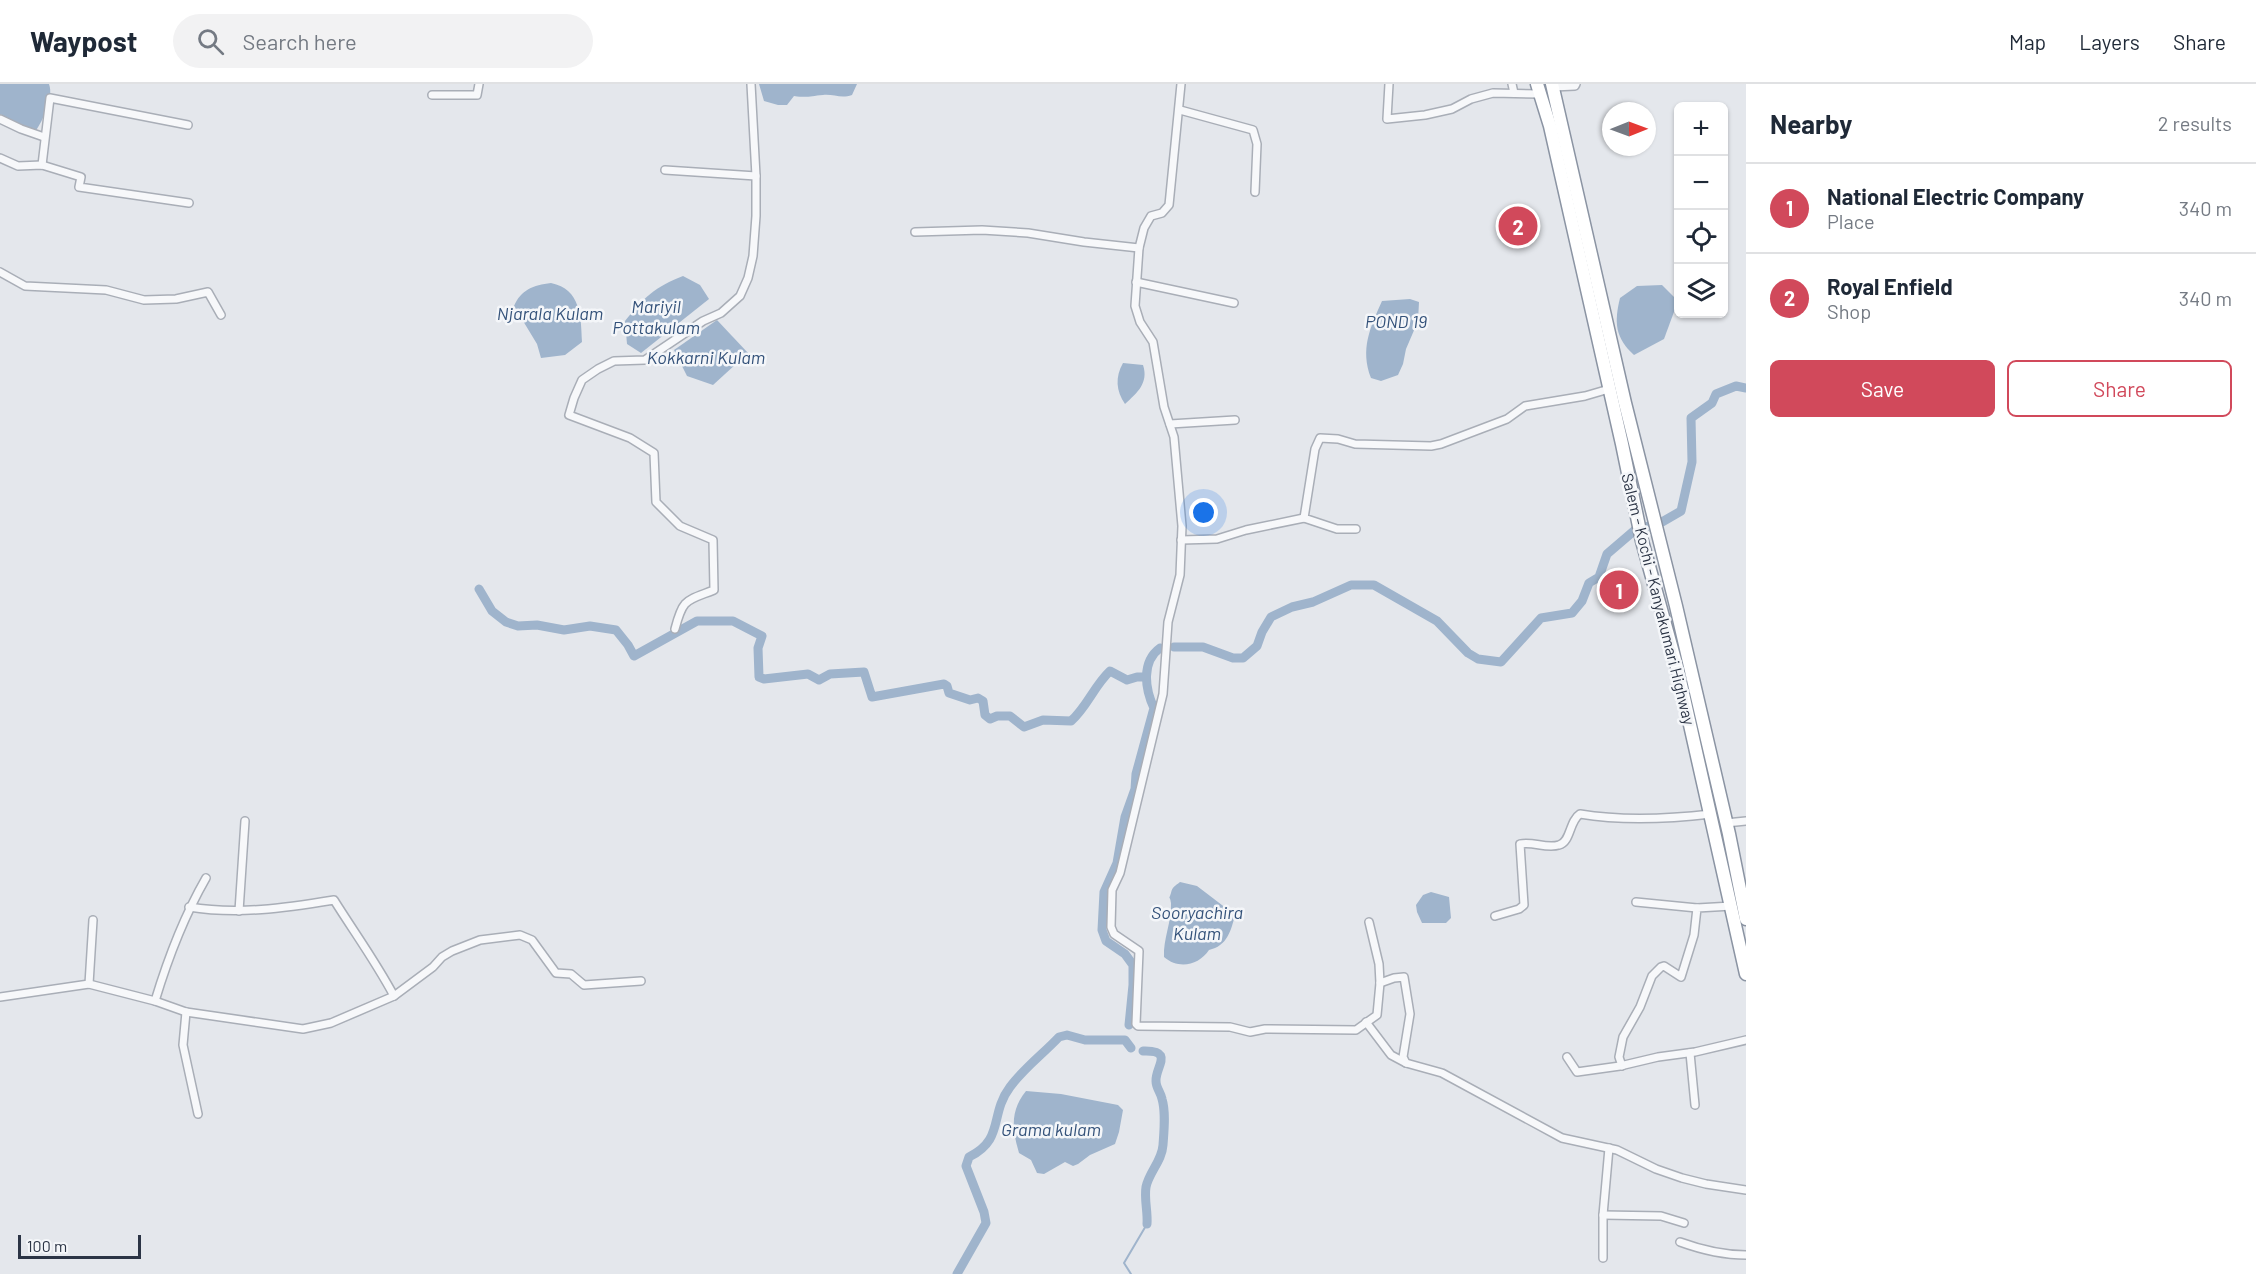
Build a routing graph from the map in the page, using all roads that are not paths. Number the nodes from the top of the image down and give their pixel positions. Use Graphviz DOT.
graph roads {
  1 [pos="479,84"];
  2 [pos="751,84"];
  3 [pos="1181,84"];
  4 [pos="1389,84"];
  5 [pos="1512,84"];
  6 [pos="1576,84"];
  7 [pos="1552,86"];
  8 [pos="1538,89"];
  9 [pos="1514,93"];
  10 [pos="432,95"];
  11 [pos="1180,110"];
  12 [pos="0,119"];
  13 [pos="188,125"];
  14 [pos="44,137"];
  15 [pos="0,158"];
  16 [pos="42,165"];
  17 [pos="664,170"];
  18 [pos="756,176"];
  19 [pos="1255,192"];
  20 [pos="189,203"];
  21 [pos="915,232"];
  22 [pos="1139,248"];
  23 [pos="0,272"];
  24 [pos="1136,282"];
  25 [pos="1234,303"];
  26 [pos="220,315"];
  27 [pos="1610,389"];
  28 [pos="1235,420"];
  29 [pos="1170,424"];
  30 [pos="1304,518"];
  31 [pos="1356,528"];
  32 [pos="1181,540"];
  33 [pos="675,628"];
  34 [pos="1711,814"];
  35 [pos="244,821"];
  36 [pos="1746,821"];
  37 [pos="1726,823"];
  38 [pos="206,879"];
  39 [pos="1636,902"];
  40 [pos="1732,906"];
  41 [pos="189,907"];
  42 [pos="1697,908"];
  43 [pos="239,911"];
  44 [pos="1495,916"];
  45 [pos="1746,919"];
  46 [pos="93,920"];
  47 [pos="1369,922"];
  48 [pos="1746,974"];
  49 [pos="641,981"];
  50 [pos="1380,982"];
  51 [pos="89,984"];
  52 [pos="394,996"];
  53 [pos="0,997"];
  54 [pos="155,1001"];
  55 [pos="186,1012"];
  56 [pos="1366,1022"];
  57 [pos="1746,1040"];
  58 [pos="1690,1053"];
  59 [pos="1568,1057"];
  60 [pos="1406,1063"];
  61 [pos="1622,1066"];
  62 [pos="1695,1105"];
  63 [pos="198,1114"];
  64 [pos="1609,1148"];
  65 [pos="1746,1190"];
  66 [pos="1603,1215"];
  67 [pos="1684,1223"];
  68 [pos="1680,1242"];
  69 [pos="1746,1255"];
  70 [pos="1603,1258"];
  1 -- 10 [label="street"];
  2 -- 18 [label="street"];
  3 -- 11 [label="street"];
  4 -- 9 [label="street"];
  5 -- 9 [label="street"];
  6 -- 7 [label="street"];
  7 -- 37 [label="highway, Salem - Kochi - Kanyakumari Highway"];
  8 -- 9 [label="street"];
  8 -- 27 [label="highway, Salem - Kochi - Kanyakumari Highway"];
  11 -- 19 [label="street"];
  11 -- 22 [label="street"];
  12 -- 14 [label="street"];
  13 -- 14 [label="street"];
  14 -- 16 [label="street"];
  15 -- 16 [label="street"];
  16 -- 20 [label="street"];
  17 -- 18 [label="street"];
  18 -- 33 [label="street"];
  21 -- 22 [label="street"];
  22 -- 24 [label="street"];
  23 -- 26 [label="street"];
  24 -- 25 [label="street"];
  24 -- 29 [label="street"];
  27 -- 30 [label="street"];
  27 -- 34 [label="highway, Salem - Kochi - Kanyakumari Highway"];
  28 -- 29 [label="street"];
  29 -- 32 [label="street"];
  30 -- 31 [label="street"];
  30 -- 32 [label="street"];
  32 -- 56 [label="street"];
  34 -- 40 [label="highway, Salem - Kochi - Kanyakumari Highway"];
  34 -- 44 [label="street"];
  35 -- 43 [label="street"];
  36 -- 37 [label="street"];
  37 -- 45 [label="highway, Salem - Kochi - Kanyakumari Highway"];
  38 -- 41 [label="street"];
  39 -- 42 [label="street"];
  40 -- 42 [label="street"];
  40 -- 48 [label="highway, Salem - Kochi - Kanyakumari Highway"];
  41 -- 43 [label="street"];
  41 -- 54 [label="street"];
  42 -- 61 [label="street"];
  43 -- 52 [label="street"];
  46 -- 51 [label="street"];
  47 -- 50 [label="street"];
  49 -- 52 [label="street"];
  50 -- 56 [label="street"];
  50 -- 60 [label="street"];
  51 -- 53 [label="street"];
  51 -- 54 [label="street"];
  52 -- 55 [label="street"];
  54 -- 55 [label="street"];
  55 -- 63 [label="street"];
  56 -- 60 [label="street"];
  57 -- 58 [label="street"];
  58 -- 61 [label="street"];
  58 -- 62 [label="street"];
  59 -- 61 [label="street"];
  60 -- 64 [label="street"];
  64 -- 65 [label="street"];
  64 -- 66 [label="street"];
  66 -- 67 [label="street"];
  66 -- 70 [label="street"];
  68 -- 69 [label="street"];
}
